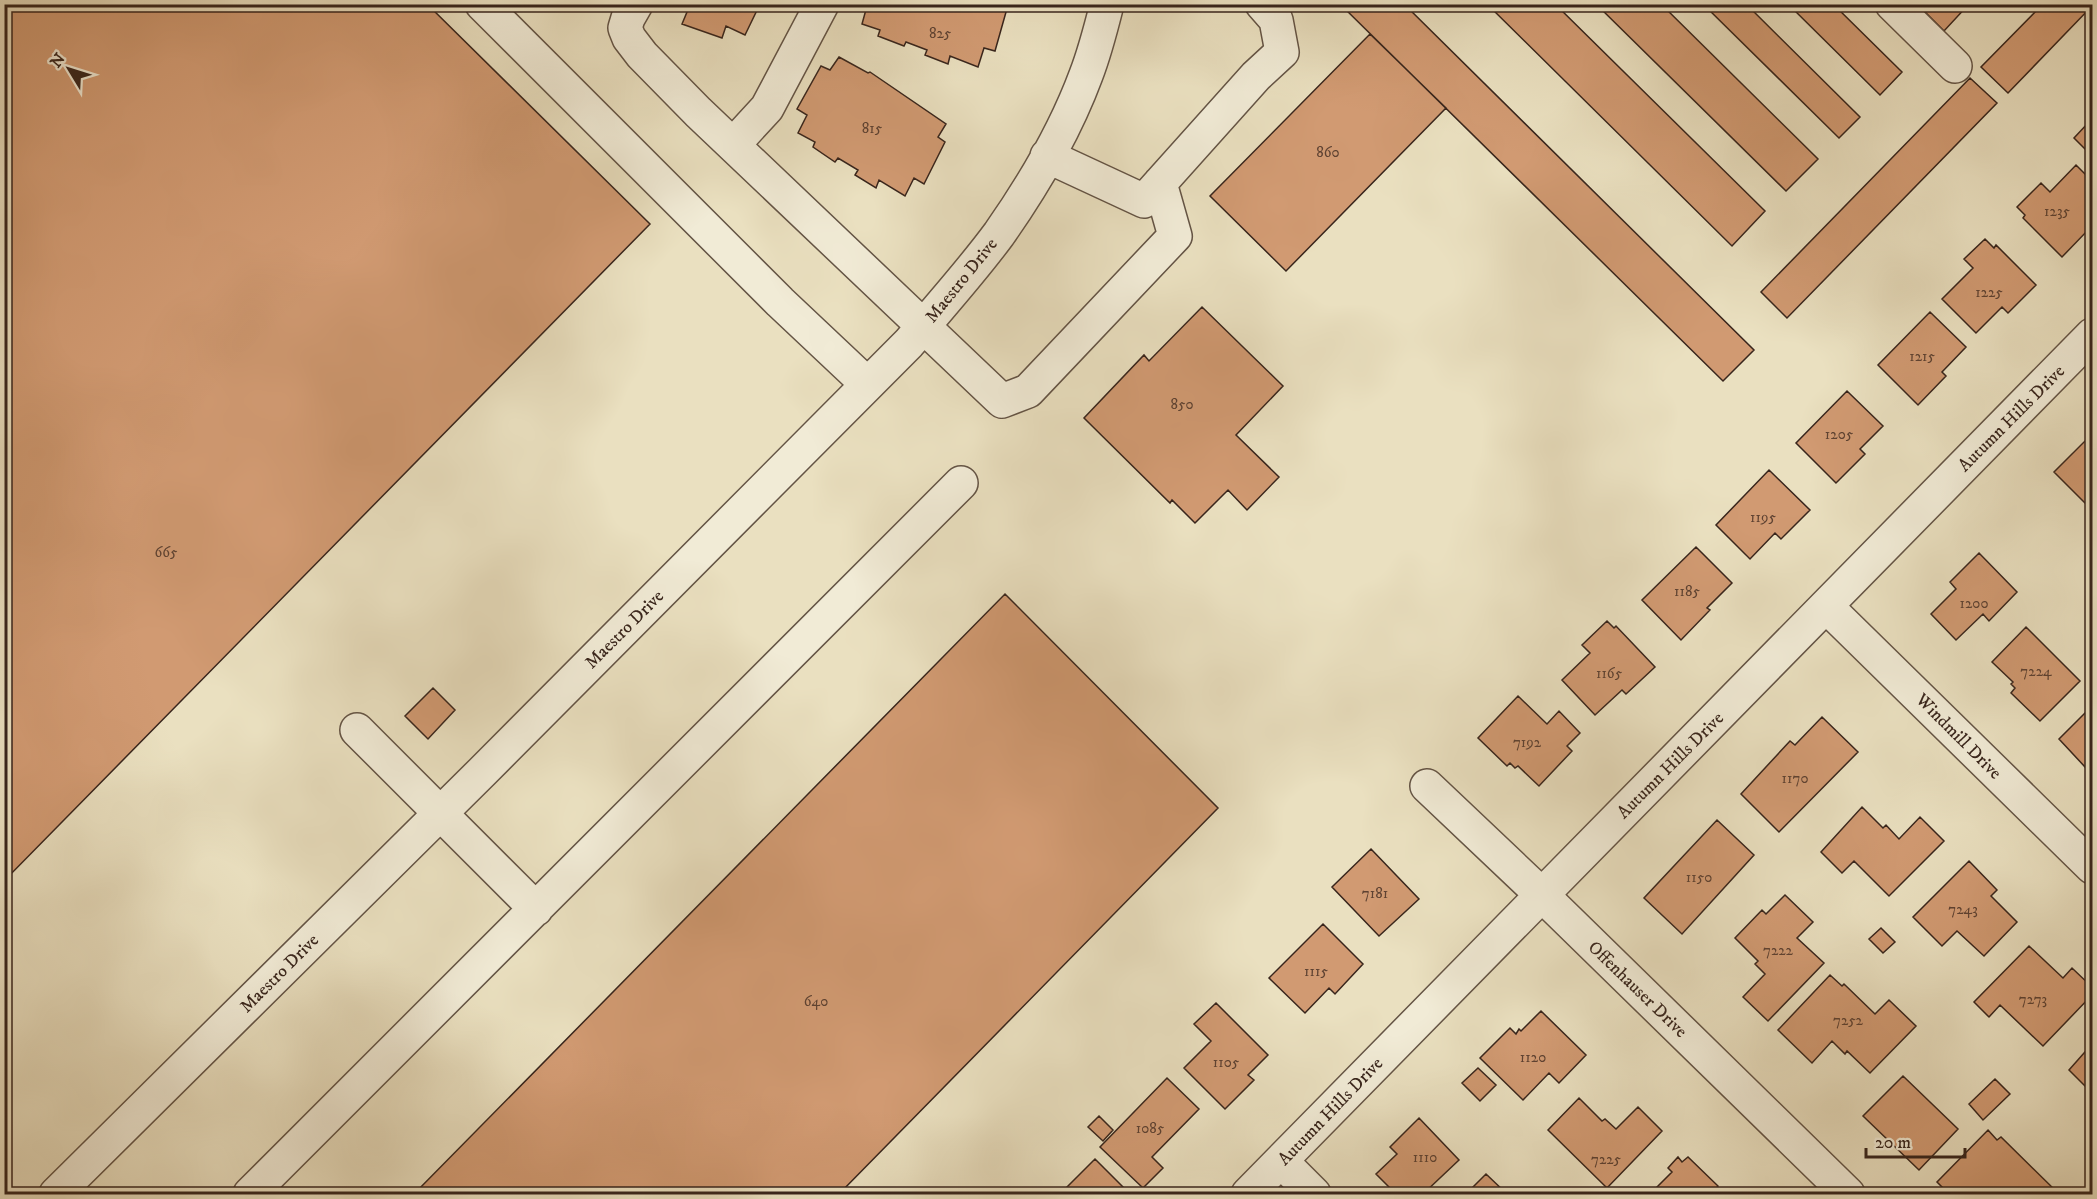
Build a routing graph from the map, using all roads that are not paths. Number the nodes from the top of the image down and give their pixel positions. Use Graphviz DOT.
graph roads {
  1 [pos="482,4"];
  2 [pos="636,4"];
  3 [pos="822,4"];
  4 [pos="1107,4"];
  5 [pos="1262,4"];
  6 [pos="1892,4"];
  7 [pos="1955,66"];
  8 [pos="733,145"];
  9 [pos="1047,156"];
  10 [pos="1160,183"];
  11 [pos="924,326"];
  12 [pos="2092,335"];
  13 [pos="867,384"];
  14 [pos="962,483"];
  15 [pos="1826,606"];
  16 [pos="357,730"];
  17 [pos="1427,786"];
  18 [pos="440,813"];
  19 [pos="2092,867"];
  20 [pos="1542,895"];
  21 [pos="536,909"];
  22 [pos="1281,1161"];
  23 [pos="56,1194"];
  24 [pos="250,1194"];
  25 [pos="1248,1194"];
  26 [pos="1314,1194"];
  27 [pos="1848,1194"];
  1 -- 13 [label="street"];
  2 -- 8 [label="street"];
  3 -- 8 [label="street"];
  4 -- 9 [label="street, Maestro Drive"];
  5 -- 10 [label="street"];
  6 -- 7 [label="street"];
  8 -- 11 [label="street"];
  9 -- 10 [label="street"];
  9 -- 11 [label="street, Maestro Drive"];
  10 -- 11 [label="street"];
  11 -- 13 [label="street, Maestro Drive"];
  12 -- 15 [label="street, Autumn Hills Drive"];
  13 -- 18 [label="street, Maestro Drive"];
  14 -- 21 [label="street"];
  15 -- 19 [label="street, Windmill Drive"];
  15 -- 20 [label="street, Autumn Hills Drive"];
  16 -- 18 [label="street"];
  17 -- 20 [label="street, Offenhauser Drive"];
  18 -- 21 [label="street"];
  18 -- 23 [label="street, Maestro Drive"];
  20 -- 22 [label="street, Autumn Hills Drive"];
  20 -- 27 [label="street, Offenhauser Drive"];
  21 -- 24 [label="street"];
  22 -- 25 [label="street, Autumn Hills Drive"];
  22 -- 26 [label="street"];
}
